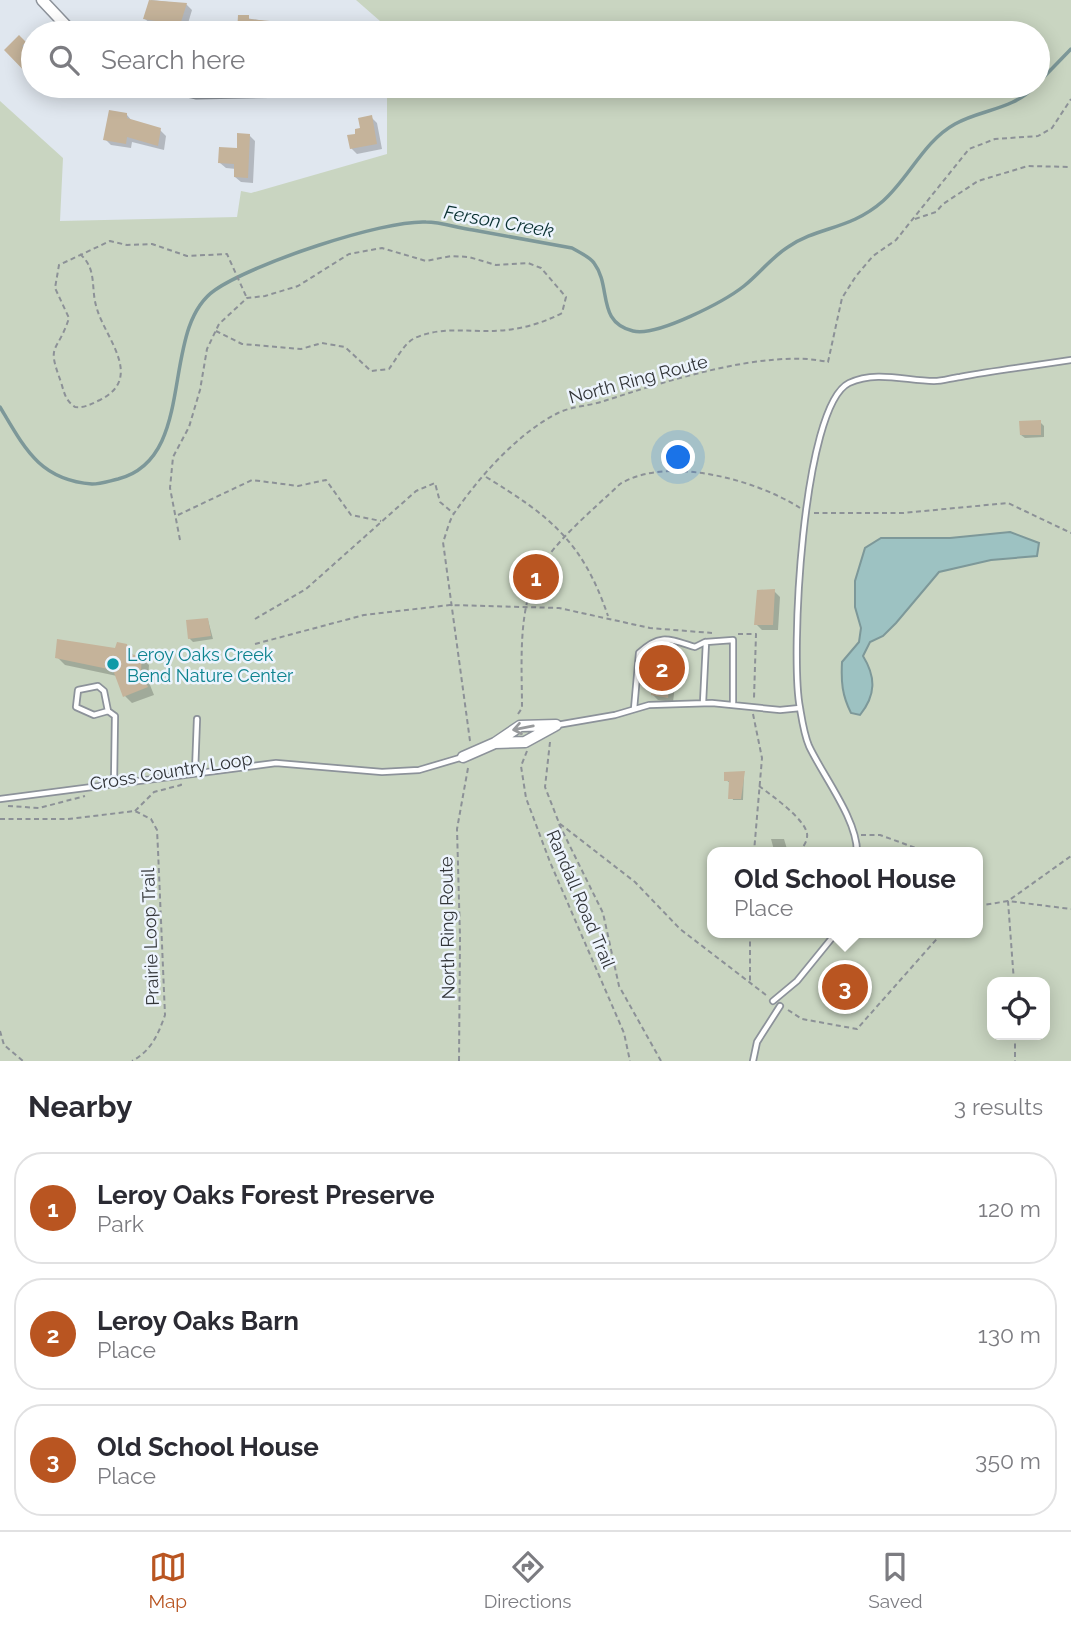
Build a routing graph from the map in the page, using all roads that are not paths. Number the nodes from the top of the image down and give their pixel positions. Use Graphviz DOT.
graph roads {
  1 [pos="42,0"];
  2 [pos="62,21"];
  3 [pos="1071,360"];
  4 [pos="706,642"];
  5 [pos="703,703"];
  6 [pos="733,704"];
  7 [pos="800,708"];
  8 [pos="634,709"];
  9 [pos="108,711"];
  10 [pos="197,719"];
  11 [pos="554,728"];
  12 [pos="495,743"];
  13 [pos="467,755"];
  14 [pos="195,772"];
  15 [pos="114,783"];
  16 [pos="0,799"];
  17 [pos="855,847"];
  18 [pos="832,938"];
  19 [pos="773,1001"];
  20 [pos="780,1006"];
  21 [pos="753,1061"];
  1 -- 2 [label="street"];
  3 -- 7 [label="lane"];
  4 -- 5 [label="lane"];
  4 -- 6 [label="lane"];
  4 -- 8 [label="lane"];
  5 -- 6 [label="lane"];
  5 -- 8 [label="lane"];
  6 -- 7 [label="lane"];
  7 -- 17 [label="lane"];
  8 -- 11 [label="lane"];
  9 -- 9 [label="lane"];
  9 -- 15 [label="lane"];
  10 -- 14 [label="lane"];
  11 -- 12 [label="street"];
  11 -- 12 [label="street, one-way"];
  12 -- 13 [label="street"];
  13 -- 14 [label="lane"];
  14 -- 15 [label="lane"];
  15 -- 16 [label="lane"];
  18 -- 19 [label="lane"];
  20 -- 21 [label="lane"];
}
